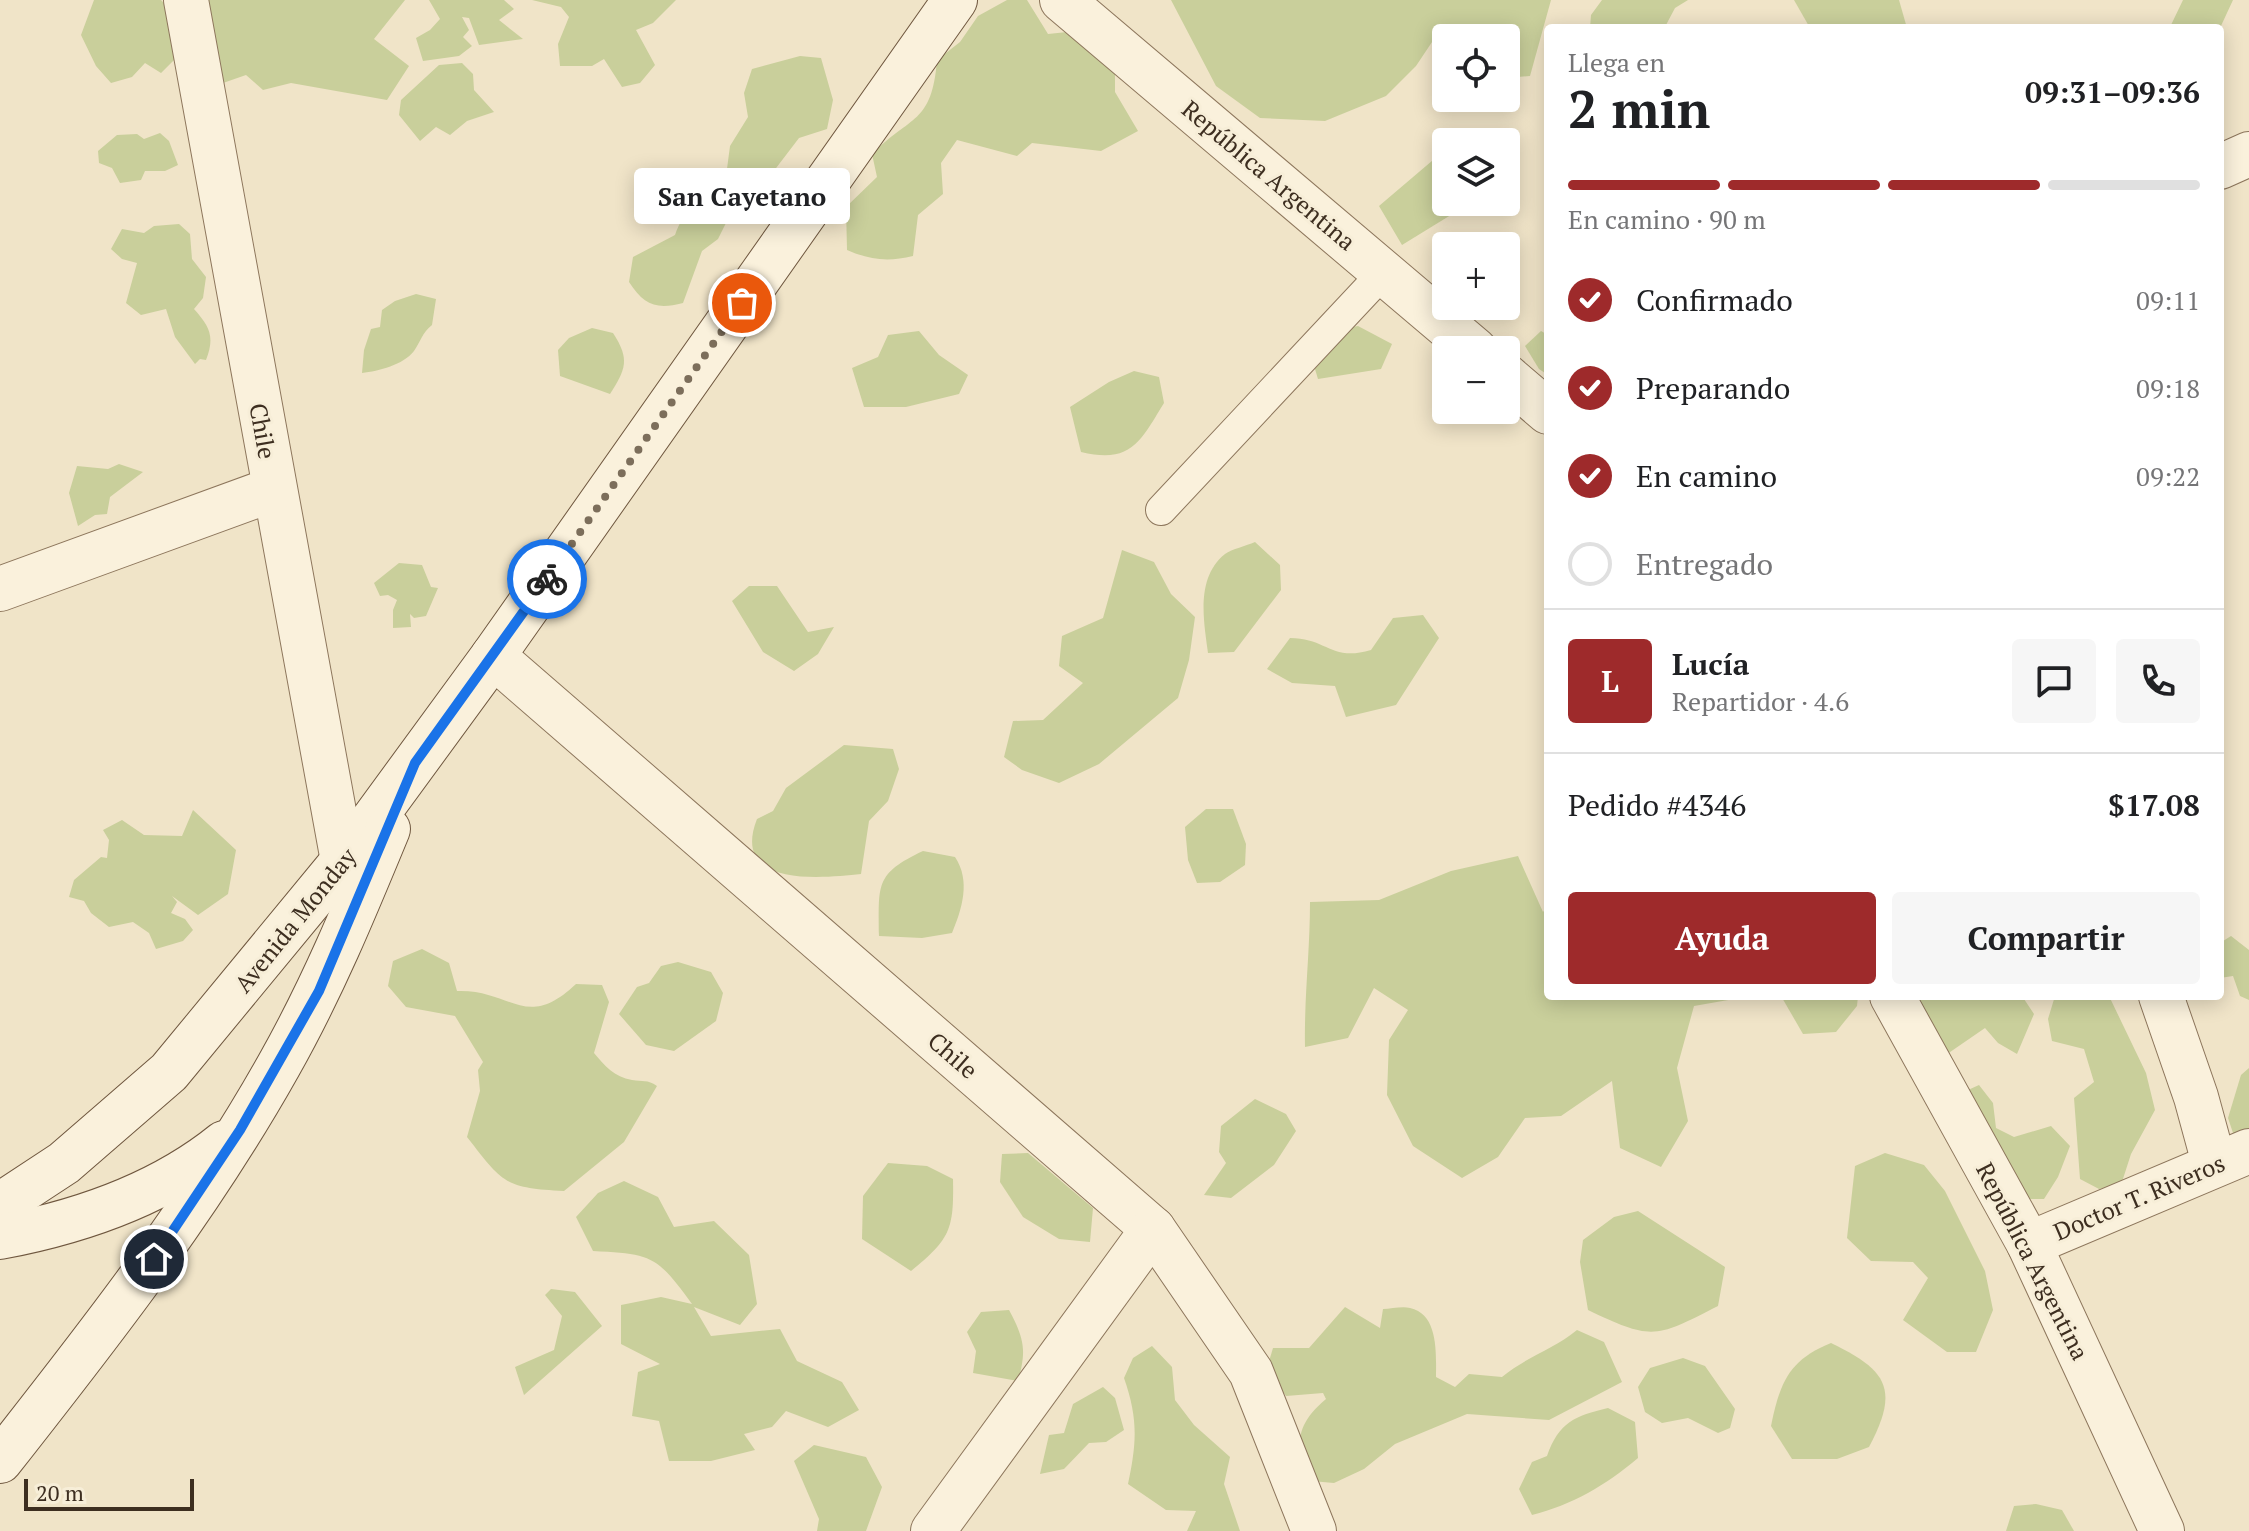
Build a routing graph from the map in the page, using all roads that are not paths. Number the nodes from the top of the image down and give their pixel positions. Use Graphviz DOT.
graph roads {
  1 [pos="186,0"];
  2 [pos="955,0"];
  3 [pos="1062,0"];
  4 [pos="2249,154"];
  5 [pos="2224,165"];
  6 [pos="1384,272"];
  7 [pos="1459,336"];
  8 [pos="1520,388"];
  9 [pos="1544,409"];
  10 [pos="274,489"];
  11 [pos="1161,510"];
  12 [pos="0,589"];
  13 [pos="493,656"];
  14 [pos="415,763"];
  15 [pos="343,861"];
  16 [pos="1894,1000"];
  17 [pos="2162,1000"];
  18 [pos="240,1130"];
  19 [pos="2232,1157"];
  20 [pos="0,1205"];
  21 [pos="1153,1229"];
  22 [pos="0,1237"];
  23 [pos="2029,1244"];
  24 [pos="0,1461"];
  25 [pos="933,1531"];
  26 [pos="1314,1531"];
  27 [pos="2162,1531"];
  1 -- 10 [label="street, Chile"];
  2 -- 13 [label="street, Avenida Monday"];
  3 -- 6 [label="street, República Argentina"];
  4 -- 5 [label="street"];
  6 -- 7 [label="street, República Argentina"];
  6 -- 11 [label="lane"];
  8 -- 9 [label="street"];
  10 -- 12 [label="street"];
  10 -- 15 [label="street, Chile"];
  13 -- 14 [label="street, Avenida Monday"];
  13 -- 21 [label="street, Chile"];
  14 -- 15 [label="street, Avenida Monday"];
  14 -- 18 [label="street"];
  15 -- 20 [label="street, Avenida Monday"];
  16 -- 23 [label="street, República Argentina"];
  17 -- 19 [label="street"];
  18 -- 22 [label="street"];
  18 -- 24 [label="street"];
  19 -- 23 [label="street, Doctor T. Riveros"];
  21 -- 25 [label="street"];
  21 -- 26 [label="street, Chile"];
  23 -- 27 [label="street, República Argentina"];
}
